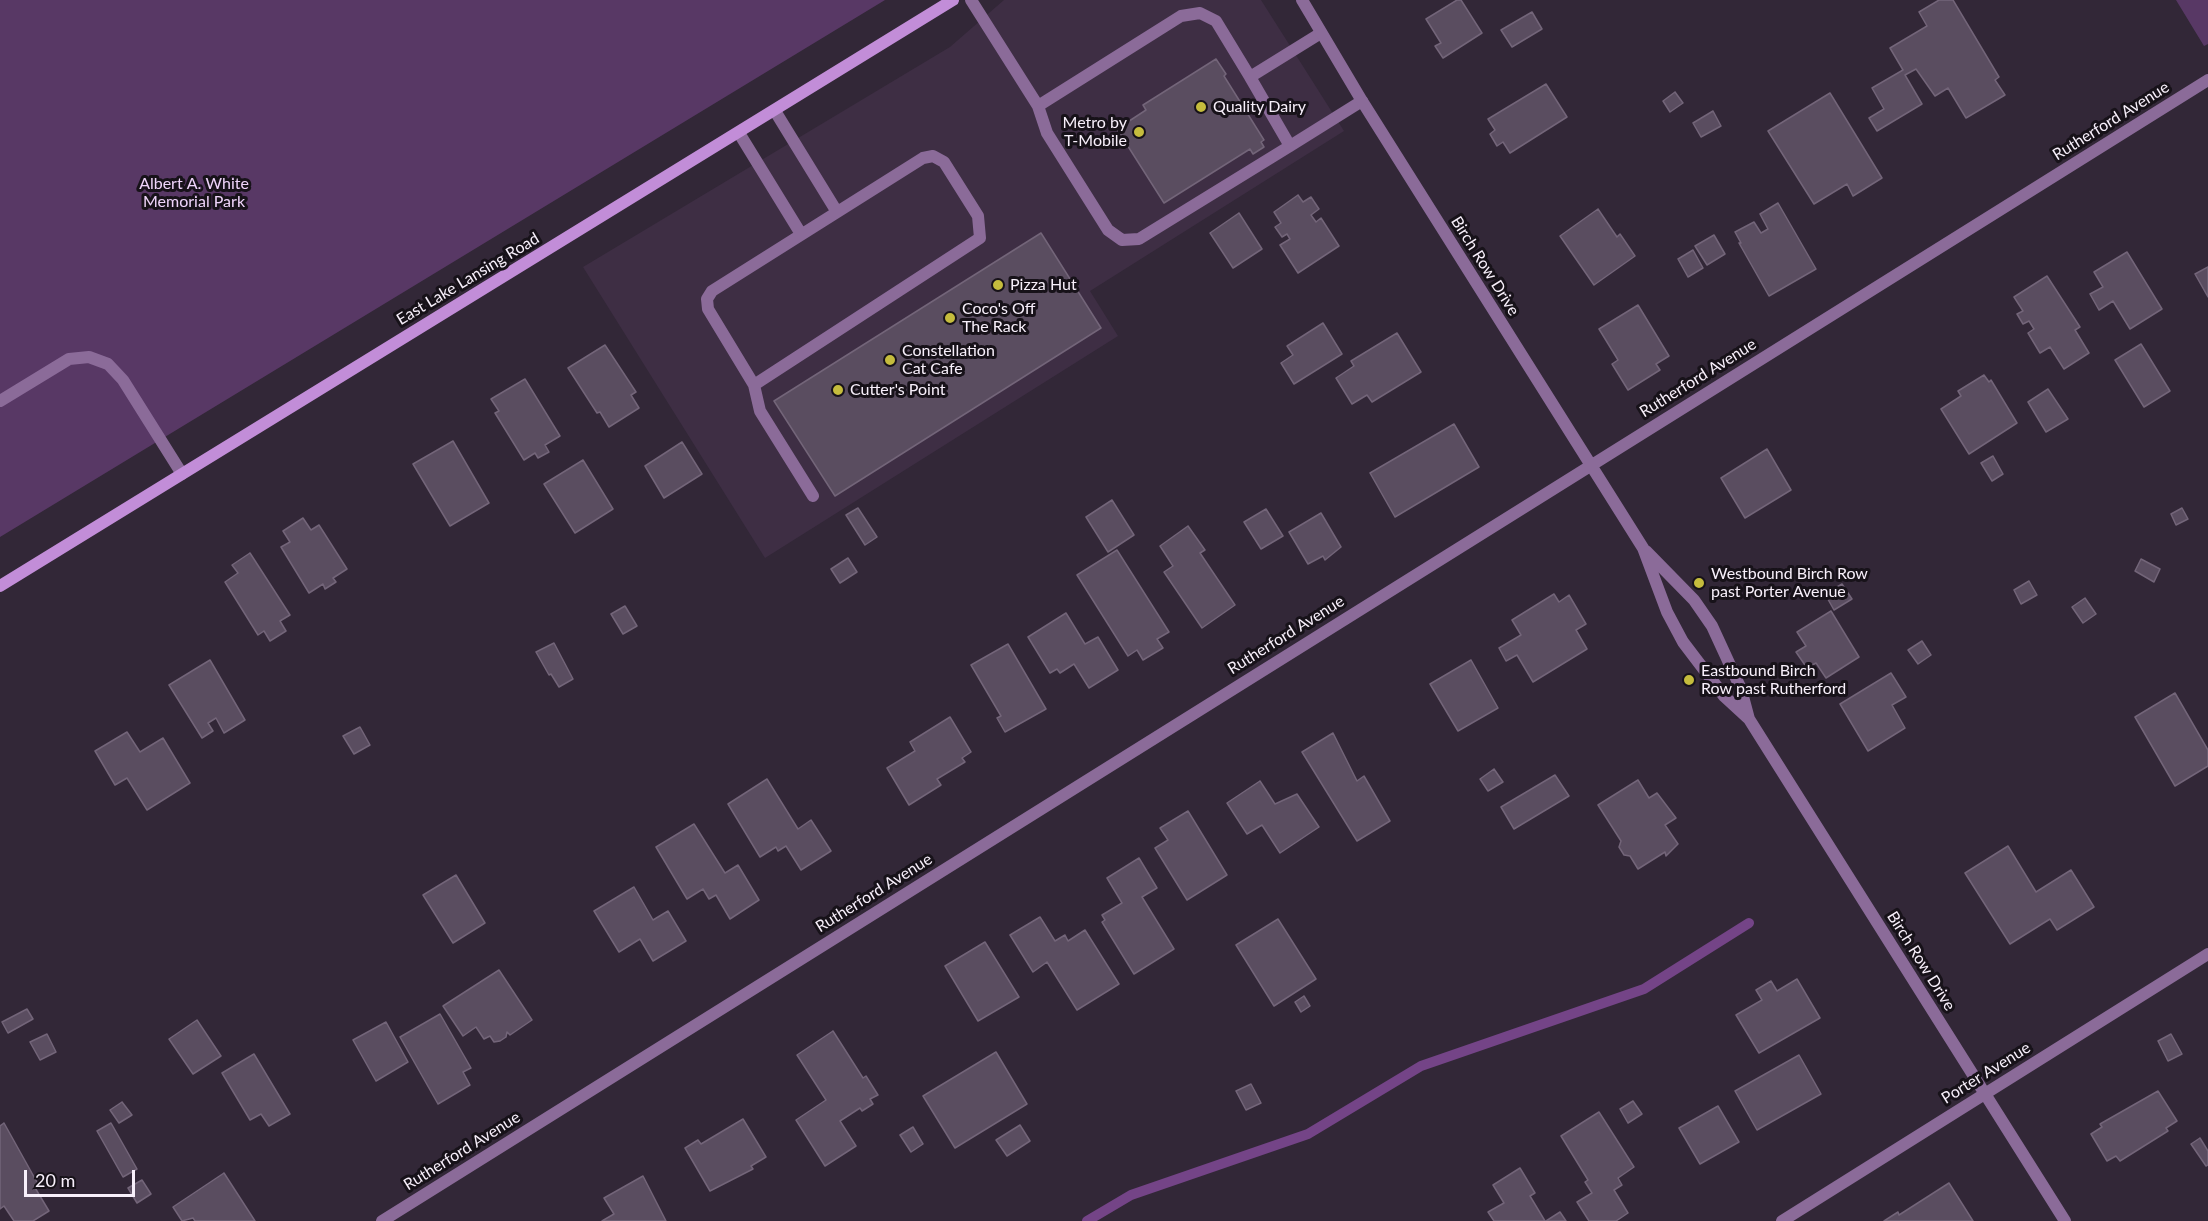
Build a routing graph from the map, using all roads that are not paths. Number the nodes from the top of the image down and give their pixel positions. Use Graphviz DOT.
graph roads {
  1 [pos="953,0"];
  2 [pos="971,0"];
  3 [pos="1302,0"];
  4 [pos="1321,33"];
  5 [pos="1250,77"];
  6 [pos="2208,80"];
  7 [pos="1362,101"];
  8 [pos="1038,106"];
  9 [pos="775,111"];
  10 [pos="739,133"];
  11 [pos="1290,146"];
  12 [pos="837,212"];
  13 [pos="801,234"];
  14 [pos="754,385"];
  15 [pos="0,401"];
  16 [pos="1590,465"];
  17 [pos="182,474"];
  18 [pos="813,496"];
  19 [pos="1643,548"];
  20 [pos="0,586"];
  21 [pos="1749,719"];
  22 [pos="2208,954"];
  23 [pos="1985,1094"];
  24 [pos="382,1221"];
  25 [pos="1782,1221"];
  26 [pos="2065,1221"];
  1 -- 9 [label="main road, East Lake Lansing Road"];
  2 -- 8 [label="street"];
  3 -- 4 [label="street, Birch Row Drive"];
  4 -- 5 [label="street"];
  4 -- 7 [label="street, Birch Row Drive"];
  5 -- 8 [label="street"];
  5 -- 11 [label="street"];
  6 -- 16 [label="street, Rutherford Avenue"];
  7 -- 11 [label="street"];
  7 -- 16 [label="street, Birch Row Drive"];
  8 -- 11 [label="street"];
  9 -- 10 [label="main road, East Lake Lansing Road"];
  9 -- 12 [label="street"];
  10 -- 13 [label="street"];
  10 -- 17 [label="main road, East Lake Lansing Road"];
  12 -- 13 [label="street"];
  12 -- 14 [label="street"];
  13 -- 14 [label="street"];
  14 -- 18 [label="street"];
  15 -- 17 [label="street"];
  16 -- 19 [label="street, Birch Row Drive"];
  16 -- 24 [label="street, Rutherford Avenue"];
  17 -- 20 [label="main road, East Lake Lansing Road"];
  19 -- 21 [label="street, Birch Row Drive"];
  19 -- 21 [label="street, Birch Row Drive"];
  21 -- 23 [label="street, Birch Row Drive"];
  22 -- 23 [label="street, Porter Avenue"];
  23 -- 25 [label="street, Porter Avenue"];
  23 -- 26 [label="street, Birch Row Drive"];
}
